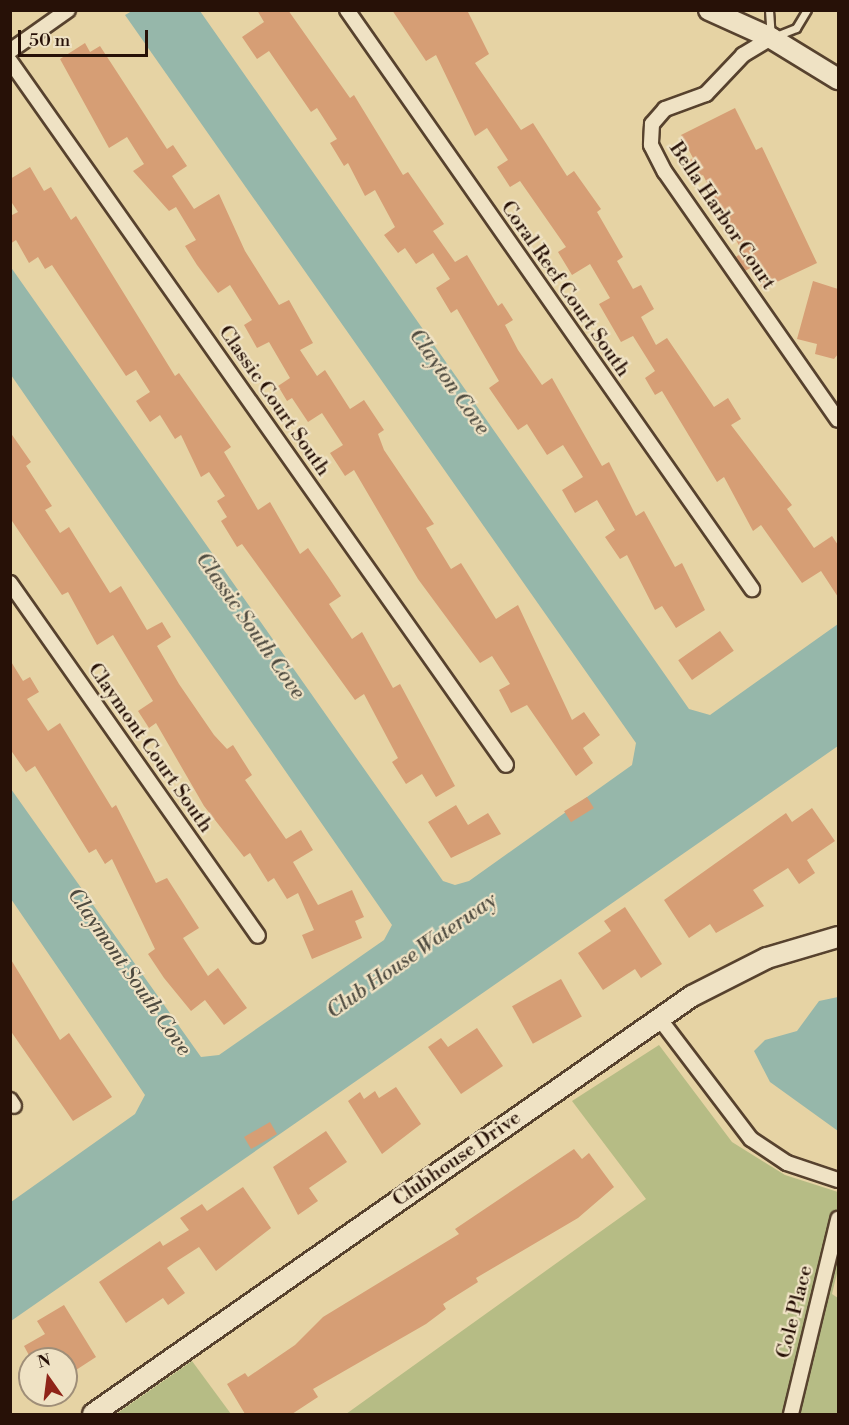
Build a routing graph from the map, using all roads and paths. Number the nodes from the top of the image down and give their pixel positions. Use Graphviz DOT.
graph roads {
  1 [pos="68,10"];
  2 [pos="347,10"];
  3 [pos="709,10"];
  4 [pos="769,10"];
  5 [pos="807,10"];
  6 [pos="771,38"];
  7 [pos="10,51"];
  8 [pos="10,61"];
  9 [pos="838,79"];
  10 [pos="838,420"];
  11 [pos="10,583"];
  12 [pos="752,589"];
  13 [pos="506,765"];
  14 [pos="258,936"];
  15 [pos="838,938"];
  16 [pos="658,1018"];
  17 [pos="838,1180"];
  18 [pos="838,1219"];
  19 [pos="93,1414"];
  20 [pos="790,1414"];
  1 -- 7 [label="street"];
  2 -- 12 [label="street, Coral Reef Court South"];
  3 -- 6 [label="street"];
  4 -- 6 [label="lane"];
  5 -- 6 [label="lane"];
  6 -- 9 [label="street"];
  6 -- 10 [label="street, Bella Harbor Court"];
  8 -- 13 [label="street, Classic Court South"];
  11 -- 14 [label="street, Claymont Court South"];
  15 -- 16 [label="street, Clubhouse Drive"];
  16 -- 17 [label="street"];
  16 -- 19 [label="street, Clubhouse Drive"];
  18 -- 20 [label="street, Cole Place"];
}
